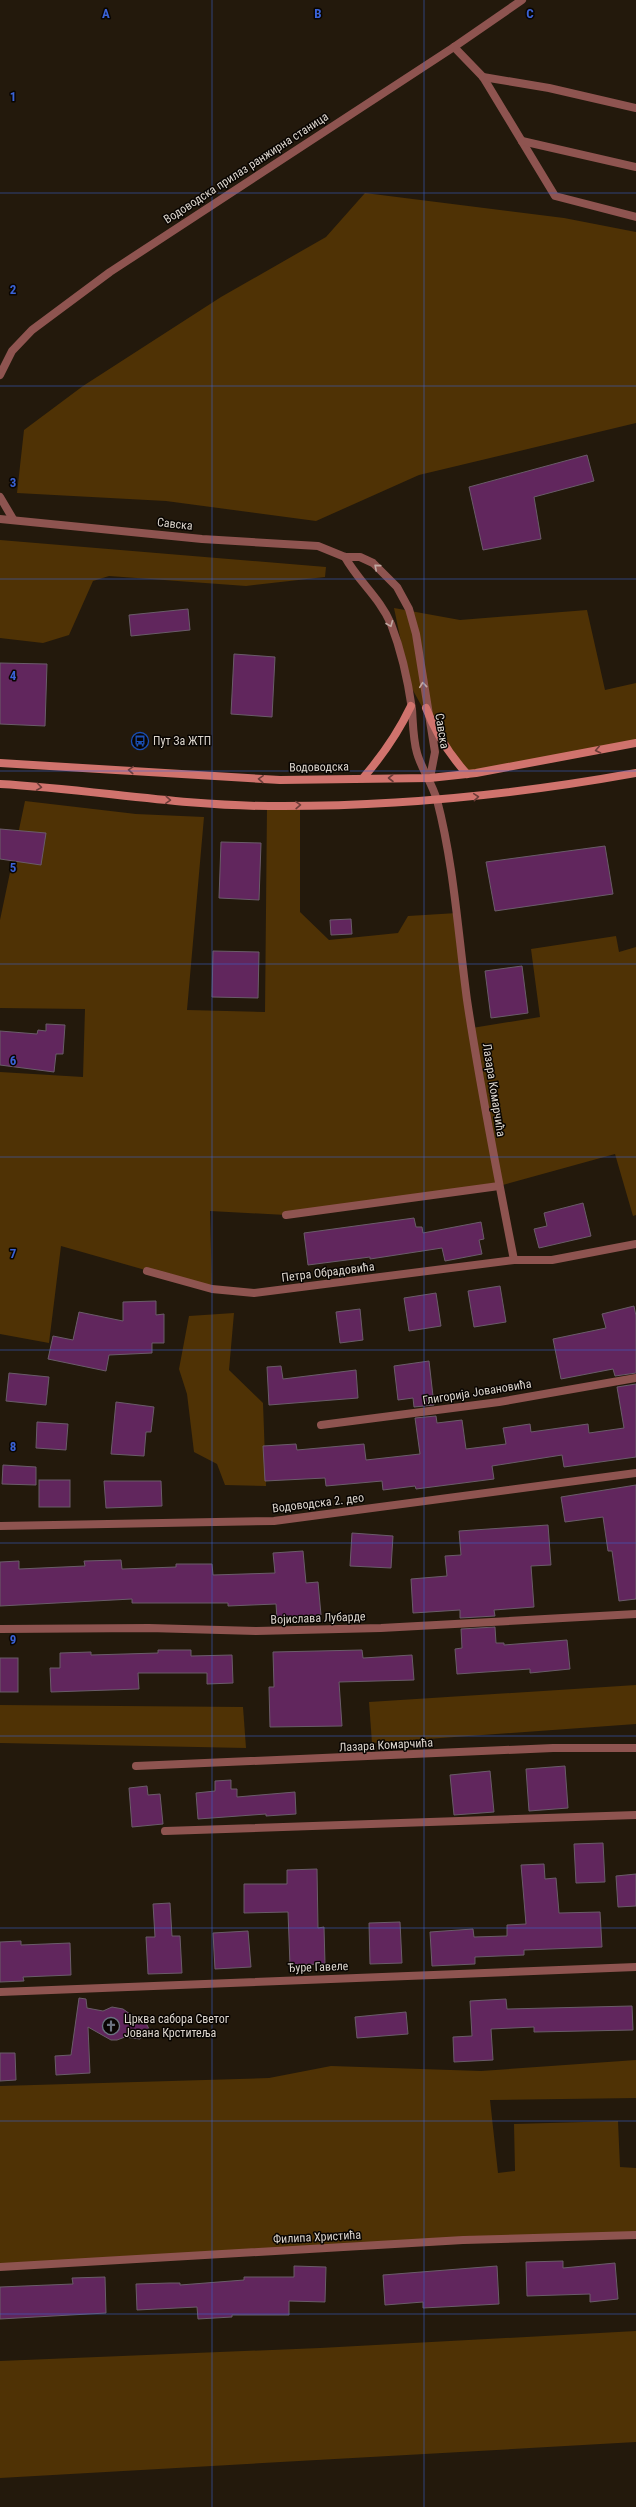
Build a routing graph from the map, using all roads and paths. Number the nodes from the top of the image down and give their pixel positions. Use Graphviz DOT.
graph roads {
  1 [pos="522,0"];
  2 [pos="454,47"];
  3 [pos="483,77"];
  4 [pos="636,108"];
  5 [pos="522,141"];
  6 [pos="636,167"];
  7 [pos="636,217"];
  8 [pos="0,375"];
  9 [pos="0,497"];
  10 [pos="0,519"];
  11 [pos="13,520"];
  12 [pos="345,558"];
  13 [pos="411,706"];
  14 [pos="426,708"];
  15 [pos="636,743"];
  16 [pos="0,763"];
  17 [pos="636,773"];
  18 [pos="467,774"];
  19 [pos="363,778"];
  20 [pos="430,778"];
  21 [pos="0,784"];
  22 [pos="437,801"];
  23 [pos="499,1186"];
  24 [pos="286,1215"];
  25 [pos="636,1244"];
  26 [pos="514,1260"];
  27 [pos="147,1271"];
  28 [pos="636,1378"];
  29 [pos="321,1425"];
  30 [pos="636,1473"];
  31 [pos="0,1526"];
  32 [pos="636,1614"];
  33 [pos="0,1629"];
  34 [pos="636,1748"];
  35 [pos="136,1766"];
  36 [pos="636,1815"];
  37 [pos="165,1831"];
  38 [pos="636,1967"];
  39 [pos="0,1992"];
  40 [pos="636,2235"];
  41 [pos="0,2267"];
  1 -- 2 [label="street, Водоводска прилаз ранжирна станица"];
  2 -- 3 [label="street"];
  2 -- 8 [label="street, Водоводска прилаз ранжирна станица"];
  3 -- 4 [label="street"];
  3 -- 5 [label="street"];
  5 -- 6 [label="street"];
  5 -- 7 [label="street"];
  9 -- 11 [label="street"];
  10 -- 11 [label="street, Савска"];
  11 -- 12 [label="street, Савска"];
  12 -- 13 [label="street, Савска, one-way"];
  14 -- 12 [label="street, Савска, one-way"];
  13 -- 19 [label="main road"];
  13 -- 20 [label="street, Савска"];
  14 -- 18 [label="main road"];
  14 -- 20 [label="street, Савска"];
  15 -- 18 [label="main road, Водоводска, one-way"];
  19 -- 16 [label="main road, Водоводска, one-way"];
  22 -- 17 [label="main road, one-way"];
  18 -- 20 [label="main road, Водоводска"];
  20 -- 19 [label="main road, Водоводска, one-way"];
  20 -- 22 [label="street, Савска"];
  21 -- 22 [label="main road, one-way"];
  22 -- 23 [label="street, Лазара Комарчића"];
  23 -- 24 [label="street"];
  23 -- 26 [label="street, Лазара Комарчића"];
  25 -- 26 [label="street"];
  26 -- 27 [label="street, Петра Обрадовића"];
  28 -- 29 [label="street, Глигорија Јовановића"];
  30 -- 31 [label="street, Водоводска 2. део"];
  32 -- 33 [label="street, Војислава Лубарде"];
  34 -- 35 [label="street, Лазара Комарчића"];
  36 -- 37 [label="street"];
  38 -- 39 [label="street, Ђуре Гавеле"];
  40 -- 41 [label="street, Филипа Христића"];
}
